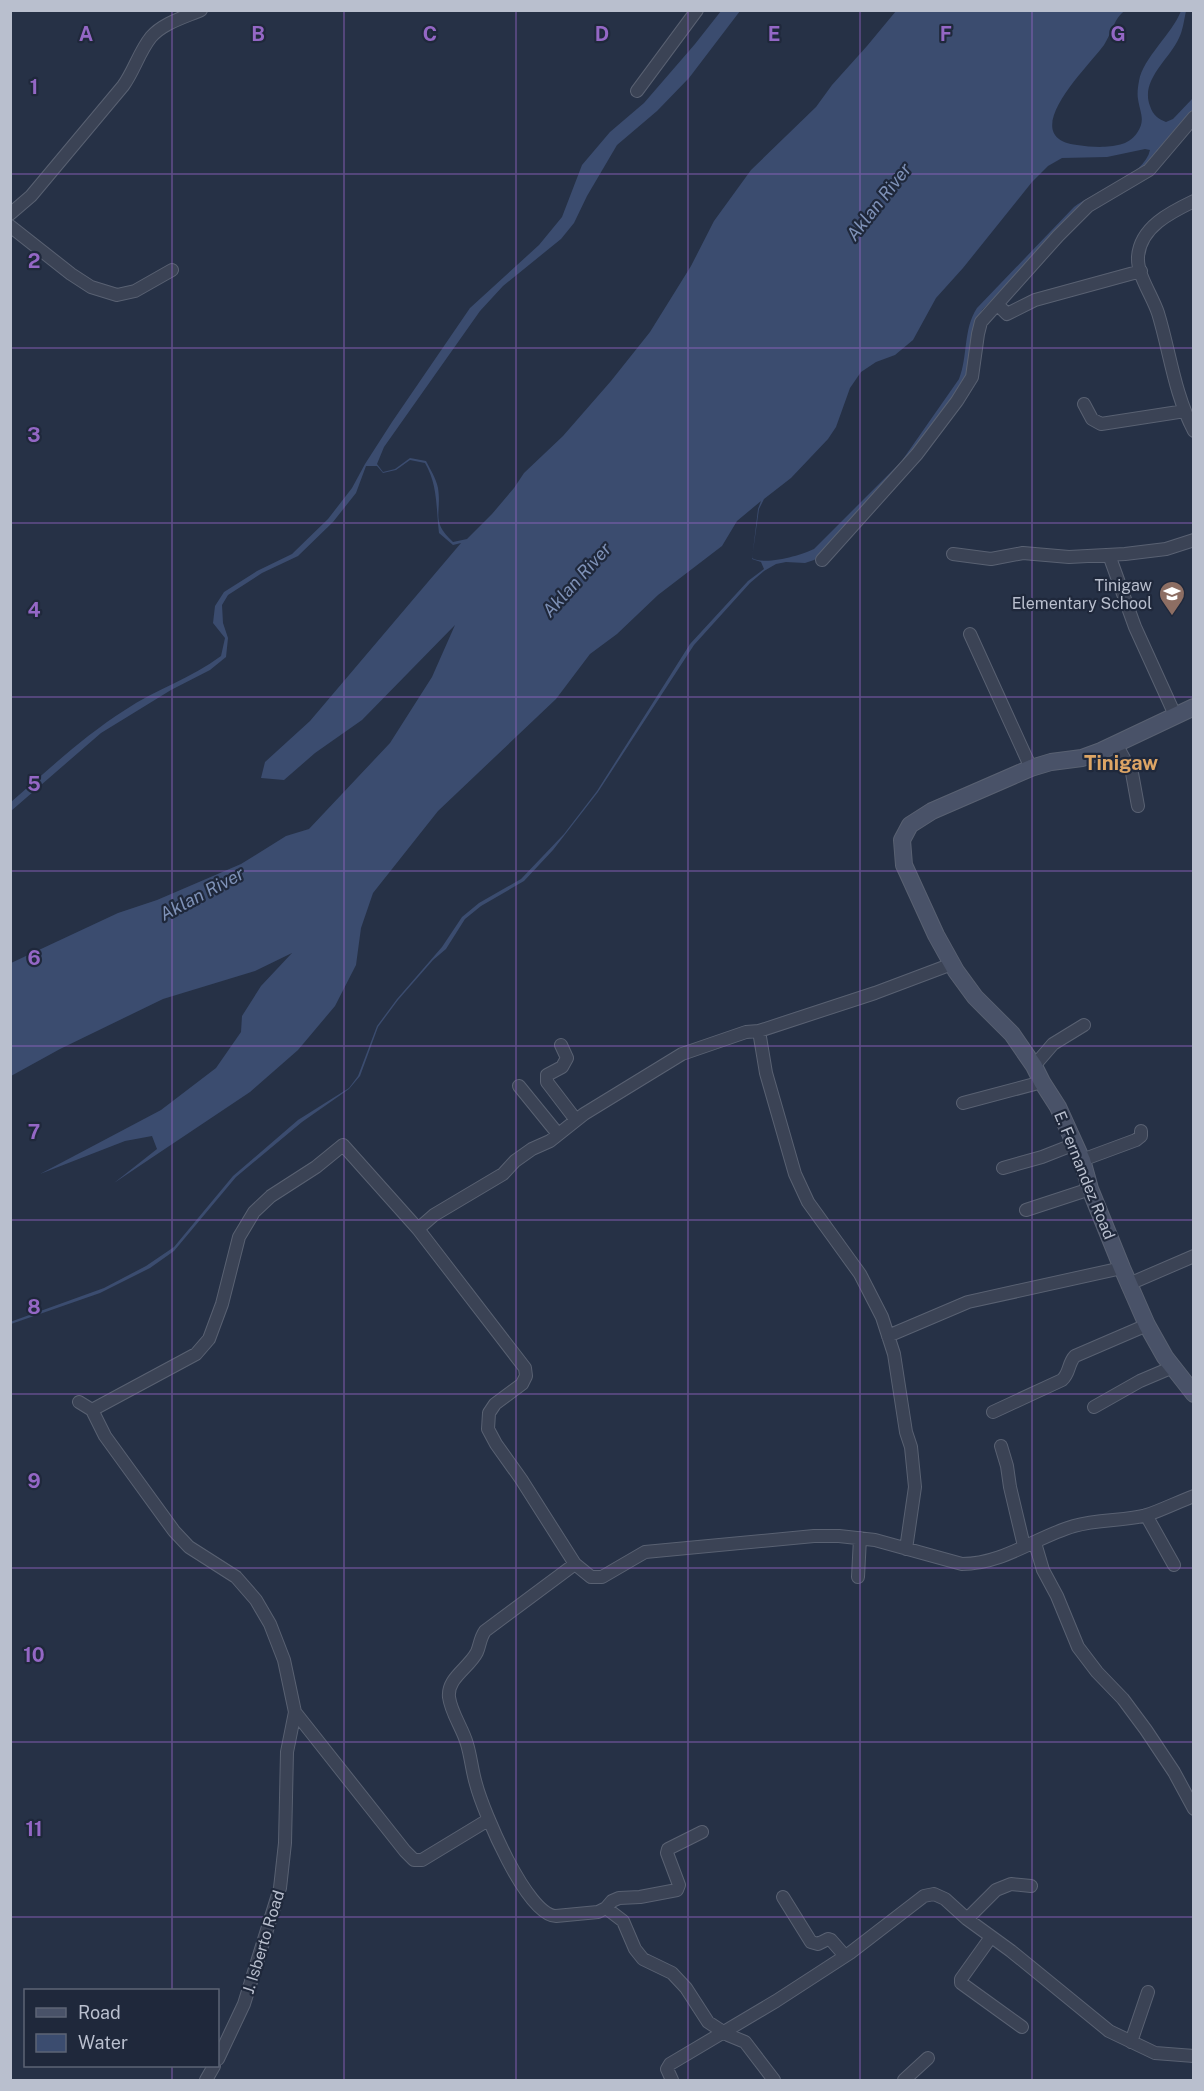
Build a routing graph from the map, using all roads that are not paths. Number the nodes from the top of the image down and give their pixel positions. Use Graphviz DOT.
graph roads {
  1 [pos="201,10"];
  2 [pos="697,10"];
  3 [pos="637,91"];
  4 [pos="1194,117"];
  5 [pos="1194,201"];
  6 [pos="10,214"];
  7 [pos="10,226"];
  8 [pos="172,270"];
  9 [pos="1141,271"];
  10 [pos="997,304"];
  11 [pos="1084,404"];
  12 [pos="1190,420"];
  13 [pos="1194,540"];
  14 [pos="953,554"];
  15 [pos="1108,555"];
  16 [pos="822,560"];
  17 [pos="970,634"];
  18 [pos="1194,707"];
  19 [pos="1174,715"];
  20 [pos="1116,744"];
  21 [pos="1031,768"];
  22 [pos="1138,807"];
  23 [pos="952,964"];
  24 [pos="1084,1025"];
  25 [pos="759,1031"];
  26 [pos="561,1045"];
  27 [pos="1034,1066"];
  28 [pos="1041,1082"];
  29 [pos="519,1086"];
  30 [pos="963,1103"];
  31 [pos="576,1120"];
  32 [pos="1142,1131"];
  33 [pos="558,1134"];
  34 [pos="1078,1152"];
  35 [pos="1003,1168"];
  36 [pos="1090,1189"];
  37 [pos="1026,1210"];
  38 [pos="418,1229"];
  39 [pos="1194,1256"];
  40 [pos="1122,1268"];
  41 [pos="1129,1284"];
  42 [pos="1147,1325"];
  43 [pos="888,1336"];
  44 [pos="1173,1367"];
  45 [pos="1194,1394"];
  46 [pos="79,1402"];
  47 [pos="1094,1407"];
  48 [pos="92,1410"];
  49 [pos="993,1412"];
  50 [pos="1001,1446"];
  51 [pos="1194,1496"];
  52 [pos="1146,1515"];
  53 [pos="860,1538"];
  54 [pos="1029,1544"];
  55 [pos="906,1549"];
  56 [pos="574,1564"];
  57 [pos="1174,1565"];
  58 [pos="858,1577"];
  59 [pos="295,1712"];
  60 [pos="1194,1809"];
  61 [pos="488,1820"];
  62 [pos="702,1832"];
  63 [pos="1031,1886"];
  64 [pos="783,1897"];
  65 [pos="606,1908"];
  66 [pos="968,1919"];
  67 [pos="991,1937"];
  68 [pos="845,1956"];
  69 [pos="1148,1992"];
  70 [pos="1022,2027"];
  71 [pos="723,2032"];
  72 [pos="1131,2042"];
  73 [pos="1194,2056"];
  74 [pos="219,2057"];
  75 [pos="928,2058"];
  76 [pos="672,2080"];
  77 [pos="774,2080"];
  78 [pos="904,2080"];
  1 -- 6 [label="street"];
  2 -- 3 [label="street"];
  4 -- 10 [label="street"];
  5 -- 9 [label="street"];
  7 -- 8 [label="street"];
  9 -- 10 [label="street"];
  9 -- 12 [label="street"];
  10 -- 16 [label="street"];
  11 -- 12 [label="street"];
  13 -- 15 [label="street"];
  14 -- 15 [label="street"];
  15 -- 19 [label="street"];
  17 -- 21 [label="street"];
  18 -- 19 [label="street, E. Fernandez Road"];
  19 -- 20 [label="street, E. Fernandez Road"];
  20 -- 21 [label="street, E. Fernandez Road"];
  20 -- 22 [label="street"];
  21 -- 23 [label="street, E. Fernandez Road"];
  23 -- 25 [label="street"];
  23 -- 27 [label="street, E. Fernandez Road"];
  24 -- 27 [label="street"];
  25 -- 31 [label="street"];
  25 -- 43 [label="street"];
  26 -- 31 [label="street"];
  27 -- 28 [label="street, E. Fernandez Road"];
  28 -- 30 [label="street"];
  28 -- 34 [label="street, E. Fernandez Road"];
  29 -- 33 [label="street"];
  31 -- 33 [label="street"];
  32 -- 34 [label="street"];
  33 -- 38 [label="street"];
  34 -- 35 [label="street"];
  34 -- 36 [label="street, E. Fernandez Road"];
  36 -- 37 [label="street"];
  36 -- 40 [label="street, E. Fernandez Road"];
  38 -- 48 [label="street"];
  38 -- 56 [label="street"];
  39 -- 41 [label="street"];
  40 -- 41 [label="street, E. Fernandez Road"];
  40 -- 43 [label="street"];
  41 -- 42 [label="street, E. Fernandez Road"];
  42 -- 44 [label="street, E. Fernandez Road"];
  42 -- 49 [label="street"];
  43 -- 55 [label="street"];
  44 -- 45 [label="street, E. Fernandez Road"];
  44 -- 47 [label="street"];
  46 -- 48 [label="street"];
  48 -- 59 [label="street"];
  50 -- 54 [label="street"];
  51 -- 52 [label="street"];
  52 -- 54 [label="street"];
  52 -- 57 [label="street"];
  53 -- 55 [label="street"];
  53 -- 56 [label="street"];
  53 -- 58 [label="street"];
  54 -- 55 [label="street"];
  54 -- 60 [label="street"];
  56 -- 61 [label="street"];
  59 -- 61 [label="street"];
  59 -- 74 [label="street, J. Isberto Road"];
  61 -- 65 [label="street"];
  62 -- 65 [label="street"];
  63 -- 66 [label="street"];
  64 -- 68 [label="street"];
  65 -- 71 [label="street"];
  66 -- 67 [label="street"];
  66 -- 68 [label="street"];
  67 -- 70 [label="street"];
  67 -- 72 [label="street"];
  68 -- 71 [label="street"];
  69 -- 72 [label="street"];
  71 -- 76 [label="street"];
  71 -- 77 [label="street"];
  72 -- 73 [label="street"];
  75 -- 78 [label="street"];
}
